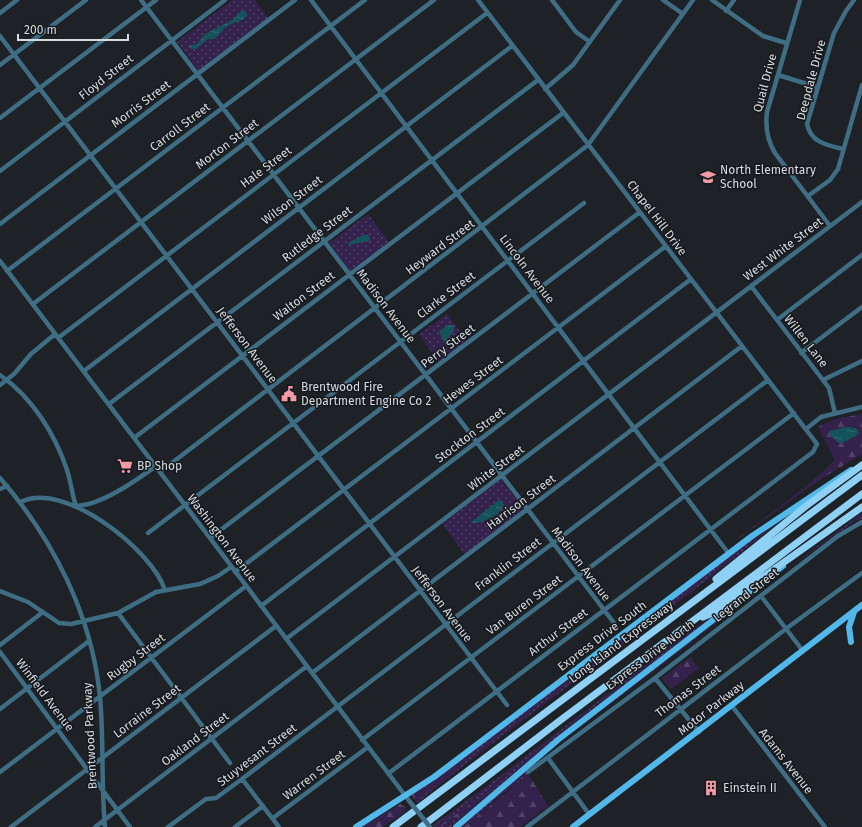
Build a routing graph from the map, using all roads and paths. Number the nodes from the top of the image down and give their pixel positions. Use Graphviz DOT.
graph roads {
  1 [pos="17,0"];
  2 [pos="86,0"];
  3 [pos="141,0"];
  4 [pos="156,0"];
  5 [pos="225,0"];
  6 [pos="295,0"];
  7 [pos="311,0"];
  8 [pos="365,0"];
  9 [pos="434,0"];
  10 [pos="478,0"];
  11 [pos="552,0"];
  12 [pos="620,0"];
  13 [pos="663,0"];
  14 [pos="693,0"];
  15 [pos="712,0"];
  16 [pos="734,0"];
  17 [pos="800,0"];
  18 [pos="854,0"];
  19 [pos="146,7"];
  20 [pos="726,10"];
  21 [pos="0,13"];
  22 [pos="487,13"];
  23 [pos="683,14"];
  24 [pos="331,26"];
  25 [pos="0,36"];
  26 [pos="172,40"];
  27 [pos="590,42"];
  28 [pos="786,43"];
  29 [pos="512,46"];
  30 [pos="14,55"];
  31 [pos="356,59"];
  32 [pos="0,66"];
  33 [pos="197,73"];
  34 [pos="778,75"];
  35 [pos="538,80"];
  36 [pos="862,85"];
  37 [pos="817,86"];
  38 [pos="39,88"];
  39 [pos="545,89"];
  40 [pos="382,92"];
  41 [pos="223,107"];
  42 [pos="563,112"];
  43 [pos="0,118"];
  44 [pos="65,122"];
  45 [pos="407,126"];
  46 [pos="248,140"];
  47 [pos="588,145"];
  48 [pos="843,149"];
  49 [pos="90,155"];
  50 [pos="433,160"];
  51 [pos="0,171"];
  52 [pos="274,174"];
  53 [pos="116,189"];
  54 [pos="458,193"];
  55 [pos="808,196"];
  56 [pos="862,202"];
  57 [pos="584,203"];
  58 [pos="299,207"];
  59 [pos="640,212"];
  60 [pos="141,222"];
  61 [pos="0,224"];
  62 [pos="830,226"];
  63 [pos="483,227"];
  64 [pos="324,241"];
  65 [pos="666,246"];
  66 [pos="166,255"];
  67 [pos="862,255"];
  68 [pos="508,260"];
  69 [pos="0,261"];
  70 [pos="8,271"];
  71 [pos="350,275"];
  72 [pos="691,279"];
  73 [pos="751,286"];
  74 [pos="192,289"];
  75 [pos="534,294"];
  76 [pos="33,304"];
  77 [pos="862,307"];
  78 [pos="375,308"];
  79 [pos="716,312"];
  80 [pos="776,320"];
  81 [pos="217,322"];
  82 [pos="559,328"];
  83 [pos="57,336"];
  84 [pos="400,342"];
  85 [pos="742,346"];
  86 [pos="801,353"];
  87 [pos="242,356"];
  88 [pos="584,361"];
  89 [pos="862,361"];
  90 [pos="84,371"];
  91 [pos="0,375"];
  92 [pos="426,375"];
  93 [pos="8,380"];
  94 [pos="768,380"];
  95 [pos="823,380"];
  96 [pos="0,386"];
  97 [pos="268,389"];
  98 [pos="609,394"];
  99 [pos="109,404"];
  100 [pos="862,407"];
  101 [pos="451,409"];
  102 [pos="794,413"];
  103 [pos="835,413"];
  104 [pos="293,423"];
  105 [pos="635,429"];
  106 [pos="806,429"];
  107 [pos="134,438"];
  108 [pos="476,442"];
  109 [pos="816,448"];
  110 [pos="318,456"];
  111 [pos="660,462"];
  112 [pos="862,464"];
  113 [pos="156,466"];
  114 [pos="160,472"];
  115 [pos="862,475"];
  116 [pos="502,476"];
  117 [pos="0,478"];
  118 [pos="7,486"];
  119 [pos="0,489"];
  120 [pos="344,490"];
  121 [pos="862,494"];
  122 [pos="686,495"];
  123 [pos="21,502"];
  124 [pos="184,505"];
  125 [pos="76,506"];
  126 [pos="862,507"];
  127 [pos="527,510"];
  128 [pos="862,522"];
  129 [pos="370,524"];
  130 [pos="711,529"];
  131 [pos="148,533"];
  132 [pos="210,538"];
  133 [pos="552,543"];
  134 [pos="726,550"];
  135 [pos="797,554"];
  136 [pos="395,557"];
  137 [pos="231,567"];
  138 [pos="235,572"];
  139 [pos="862,573"];
  140 [pos="577,576"];
  141 [pos="246,586"];
  142 [pos="165,590"];
  143 [pos="0,591"];
  144 [pos="420,591"];
  145 [pos="761,596"];
  146 [pos="696,600"];
  147 [pos="862,605"];
  148 [pos="261,606"];
  149 [pos="603,611"];
  150 [pos="855,611"];
  151 [pos="43,612"];
  152 [pos="118,613"];
  153 [pos="694,621"];
  154 [pos="83,622"];
  155 [pos="614,623"];
  156 [pos="446,624"];
  157 [pos="276,626"];
  158 [pos="786,628"];
  159 [pos="286,639"];
  160 [pos="89,641"];
  161 [pos="851,642"];
  162 [pos="0,645"];
  163 [pos="804,651"];
  164 [pos="0,652"];
  165 [pos="151,658"];
  166 [pos="471,658"];
  167 [pos="307,666"];
  168 [pos="312,673"];
  169 [pos="655,678"];
  170 [pos="27,688"];
  171 [pos="496,691"];
  172 [pos="100,697"];
  173 [pos="181,698"];
  174 [pos="507,705"];
  175 [pos="732,706"];
  176 [pos="337,707"];
  177 [pos="0,709"];
  178 [pos="681,710"];
  179 [pos="57,729"];
  180 [pos="699,732"];
  181 [pos="212,738"];
  182 [pos="362,740"];
  183 [pos="368,747"];
  184 [pos="103,757"];
  185 [pos="548,758"];
  186 [pos="230,763"];
  187 [pos="88,769"];
  188 [pos="0,772"];
  189 [pos="528,772"];
  190 [pos="389,773"];
  191 [pos="242,779"];
  192 [pos="103,790"];
  193 [pos="573,792"];
  194 [pos="406,796"];
  195 [pos="263,806"];
  196 [pos="117,810"];
  197 [pos="589,814"];
  198 [pos="273,818"];
  199 [pos="104,820"];
  200 [pos="11,827"];
  201 [pos="95,827"];
  202 [pos="105,827"];
  203 [pos="130,827"];
  204 [pos="168,827"];
  205 [pos="235,827"];
  206 [pos="279,827"];
  207 [pos="356,827"];
  208 [pos="393,827"];
  209 [pos="421,827"];
  210 [pos="430,827"];
  211 [pos="456,827"];
  212 [pos="527,827"];
  213 [pos="573,827"];
  214 [pos="825,827"];
  1 -- 21 [label="street"];
  2 -- 30 [label="street"];
  3 -- 19 [label="street, Madison Avenue"];
  4 -- 19 [label="street"];
  5 -- 26 [label="street, Floyd Street"];
  6 -- 33 [label="street, Morris Street"];
  7 -- 24 [label="street, Lincoln Avenue"];
  8 -- 24 [label="street, Carroll Street"];
  9 -- 31 [label="street, Morton Street"];
  10 -- 22 [label="street, Chapel Hill Drive"];
  11 -- 27 [label="street"];
  12 -- 27 [label="street"];
  13 -- 23 [label="street"];
  14 -- 23 [label="street, Heyward Street"];
  15 -- 20 [label="street"];
  16 -- 20 [label="street"];
  17 -- 28 [label="street, Quail Drive"];
  18 -- 37 [label="street, Deepdale Drive"];
  19 -- 26 [label="street, Madison Avenue"];
  19 -- 38 [label="street"];
  20 -- 28 [label="street"];
  22 -- 29 [label="street, Chapel Hill Drive"];
  22 -- 40 [label="street, Hale Street"];
  23 -- 47 [label="street, Heyward Street"];
  24 -- 31 [label="street, Lincoln Avenue"];
  24 -- 41 [label="street, Carroll Street"];
  25 -- 30 [label="street, Jefferson Avenue"];
  26 -- 33 [label="street, Madison Avenue"];
  26 -- 44 [label="street, Floyd Street"];
  27 -- 39 [label="street"];
  28 -- 34 [label="street, Quail Drive"];
  29 -- 35 [label="street, Chapel Hill Drive"];
  29 -- 45 [label="street, Wilson Street"];
  30 -- 32 [label="street"];
  30 -- 38 [label="street, Jefferson Avenue"];
  31 -- 40 [label="street, Lincoln Avenue"];
  31 -- 46 [label="street, Morton Street"];
  33 -- 41 [label="street, Madison Avenue"];
  33 -- 49 [label="street, Morris Street"];
  34 -- 37 [label="street"];
  34 -- 55 [label="street, Quail Drive"];
  35 -- 39 [label="street, Chapel Hill Drive"];
  35 -- 50 [label="street, Rutledge Street"];
  36 -- 48 [label="street"];
  37 -- 48 [label="street, Deepdale Drive"];
  38 -- 43 [label="street"];
  38 -- 44 [label="street, Jefferson Avenue"];
  39 -- 42 [label="street, Chapel Hill Drive"];
  40 -- 45 [label="street, Lincoln Avenue"];
  40 -- 52 [label="street, Hale Street"];
  41 -- 46 [label="street, Madison Avenue"];
  41 -- 53 [label="street, Carroll Street"];
  42 -- 47 [label="street, Chapel Hill Drive"];
  42 -- 54 [label="street, Walton Street"];
  44 -- 49 [label="street, Jefferson Avenue"];
  44 -- 51 [label="street, Floyd Street"];
  45 -- 50 [label="street, Lincoln Avenue"];
  45 -- 58 [label="street, Wilson Street"];
  46 -- 52 [label="street, Madison Avenue"];
  46 -- 60 [label="street, Morton Street"];
  47 -- 59 [label="street, Chapel Hill Drive"];
  47 -- 63 [label="street, Heyward Street"];
  48 -- 55 [label="street"];
  49 -- 53 [label="street, Jefferson Avenue"];
  49 -- 61 [label="street, Morris Street"];
  50 -- 54 [label="street, Lincoln Avenue"];
  50 -- 64 [label="street, Rutledge Street"];
  52 -- 58 [label="street, Madison Avenue"];
  52 -- 66 [label="street, Hale Street"];
  53 -- 60 [label="street, Jefferson Avenue"];
  53 -- 70 [label="street, Carroll Street"];
  54 -- 63 [label="street, Lincoln Avenue"];
  54 -- 71 [label="street, Walton Street"];
  55 -- 62 [label="street, Quail Drive"];
  56 -- 62 [label="street, West White Street"];
  57 -- 68 [label="street, Clarke Street"];
  58 -- 64 [label="street, Madison Avenue"];
  58 -- 74 [label="street, Wilson Street"];
  59 -- 65 [label="street, Chapel Hill Drive"];
  59 -- 75 [label="street, Perry Street"];
  60 -- 66 [label="street, Jefferson Avenue"];
  60 -- 76 [label="street, Morton Street"];
  62 -- 73 [label="street, West White Street"];
  63 -- 68 [label="street, Lincoln Avenue"];
  63 -- 78 [label="street, Heyward Street"];
  64 -- 71 [label="street, Madison Avenue"];
  64 -- 81 [label="street, Rutledge Street"];
  65 -- 72 [label="street, Chapel Hill Drive"];
  65 -- 82 [label="street, Hewes Street"];
  66 -- 74 [label="street, Jefferson Avenue"];
  66 -- 83 [label="street, Hale Street"];
  67 -- 80 [label="street"];
  68 -- 75 [label="street, Lincoln Avenue"];
  68 -- 84 [label="street, Clarke Street"];
  69 -- 70 [label="street, Washington Avenue"];
  70 -- 76 [label="street, Washington Avenue"];
  71 -- 78 [label="street, Madison Avenue"];
  71 -- 87 [label="street, Walton Street"];
  72 -- 79 [label="street, Chapel Hill Drive"];
  72 -- 88 [label="street, Stockton Street"];
  73 -- 79 [label="street, West White Street"];
  73 -- 80 [label="street, Willen Lane"];
  74 -- 81 [label="street, Jefferson Avenue"];
  74 -- 90 [label="street, Wilson Street"];
  75 -- 82 [label="street, Lincoln Avenue"];
  75 -- 92 [label="street, Perry Street"];
  76 -- 83 [label="street, Washington Avenue"];
  77 -- 86 [label="street"];
  78 -- 84 [label="street, Madison Avenue"];
  78 -- 97 [label="street, Heyward Street"];
  79 -- 85 [label="street, Chapel Hill Drive"];
  79 -- 98 [label="street, White Street"];
  80 -- 86 [label="street, Willen Lane"];
  81 -- 87 [label="street, Jefferson Avenue"];
  81 -- 99 [label="street, Rutledge Street"];
  82 -- 88 [label="street, Lincoln Avenue"];
  82 -- 101 [label="street, Hewes Street"];
  83 -- 90 [label="street, Washington Avenue"];
  83 -- 93 [label="street, Hale Street"];
  84 -- 92 [label="street, Madison Avenue"];
  84 -- 104 [label="street, Clarke Street"];
  85 -- 94 [label="street, Chapel Hill Drive"];
  85 -- 105 [label="street, Harrison Street"];
  86 -- 95 [label="street, Willen Lane"];
  87 -- 97 [label="street, Jefferson Avenue"];
  87 -- 107 [label="street, Walton Street"];
  88 -- 98 [label="street, Lincoln Avenue"];
  88 -- 108 [label="street, Stockton Street"];
  89 -- 95 [label="street"];
  90 -- 99 [label="street, Washington Avenue"];
  91 -- 93 [label="street"];
  92 -- 101 [label="street, Madison Avenue"];
  92 -- 110 [label="street, Perry Street"];
  93 -- 96 [label="street, Hale Street"];
  93 -- 125 [label="street"];
  94 -- 102 [label="street, Chapel Hill Drive"];
  94 -- 111 [label="street, Franklin Street"];
  95 -- 103 [label="street, Willen Lane"];
  97 -- 104 [label="street, Jefferson Avenue"];
  97 -- 114 [label="street, Heyward Street"];
  98 -- 105 [label="street, Lincoln Avenue"];
  98 -- 116 [label="street, White Street"];
  99 -- 107 [label="street, Washington Avenue"];
  100 -- 103 [label="street"];
  101 -- 108 [label="street, Madison Avenue"];
  101 -- 120 [label="street, Hewes Street"];
  102 -- 106 [label="street, Chapel Hill Drive"];
  102 -- 122 [label="street, Van Buren Street"];
  103 -- 106 [label="street"];
  104 -- 110 [label="street, Jefferson Avenue"];
  104 -- 124 [label="street, Clarke Street"];
  105 -- 111 [label="street, Lincoln Avenue"];
  105 -- 127 [label="street, Harrison Street"];
  106 -- 109 [label="street, Chapel Hill Drive"];
  107 -- 113 [label="street, Washington Avenue"];
  108 -- 116 [label="street, Madison Avenue"];
  108 -- 129 [label="street, Stockton Street"];
  109 -- 130 [label="street, Arthur Street"];
  110 -- 120 [label="street, Jefferson Avenue"];
  110 -- 132 [label="street, Perry Street"];
  111 -- 122 [label="street, Lincoln Avenue"];
  111 -- 133 [label="street, Franklin Street"];
  112 -- 146 [label="highway"];
  112 -- 194 [label="main road, Express Drive South"];
  113 -- 114 [label="street, Washington Avenue"];
  113 -- 125 [label="street"];
  114 -- 124 [label="street, Washington Avenue"];
  115 -- 146 [label="highway, Long Island Expressway"];
  116 -- 127 [label="street, Madison Avenue"];
  116 -- 136 [label="street, White Street"];
  117 -- 118 [label="street, Brentwood Parkway"];
  118 -- 119 [label="street"];
  118 -- 123 [label="street, Brentwood Parkway"];
  120 -- 129 [label="street, Jefferson Avenue"];
  120 -- 138 [label="street, Hewes Street"];
  121 -- 153 [label="highway"];
  122 -- 130 [label="street, Lincoln Avenue"];
  122 -- 140 [label="street, Van Buren Street"];
  123 -- 125 [label="street"];
  123 -- 154 [label="street, Brentwood Parkway"];
  124 -- 131 [label="street, Clarke Street"];
  124 -- 132 [label="street, Washington Avenue"];
  125 -- 142 [label="street"];
  126 -- 135 [label="highway, Express Drive North"];
  127 -- 133 [label="street, Madison Avenue"];
  127 -- 144 [label="street, Harrison Street"];
  128 -- 145 [label="street, Legrand Street"];
  129 -- 136 [label="street, Jefferson Avenue"];
  129 -- 148 [label="street, Stockton Street"];
  130 -- 134 [label="street, Lincoln Avenue"];
  130 -- 149 [label="street, Arthur Street"];
  132 -- 137 [label="street, Washington Avenue"];
  133 -- 140 [label="street, Madison Avenue"];
  133 -- 156 [label="street, Franklin Street"];
  135 -- 153 [label="highway"];
  135 -- 211 [label="main road, Express Drive North"];
  136 -- 144 [label="street, Jefferson Avenue"];
  136 -- 159 [label="street, White Street"];
  137 -- 138 [label="street, Washington Avenue"];
  137 -- 142 [label="street"];
  138 -- 141 [label="street, Washington Avenue"];
  139 -- 158 [label="street, Thomas Street"];
  140 -- 149 [label="street, Madison Avenue"];
  140 -- 166 [label="street, Van Buren Street"];
  141 -- 148 [label="street, Washington Avenue"];
  141 -- 165 [label="street, Rugby Street"];
  142 -- 152 [label="street"];
  143 -- 151 [label="street"];
  144 -- 156 [label="street, Jefferson Avenue"];
  144 -- 168 [label="street, Harrison Street"];
  145 -- 158 [label="street"];
  145 -- 169 [label="street, Legrand Street"];
  146 -- 208 [label="highway, Long Island Expressway"];
  147 -- 150 [label="main road, Motor Parkway"];
  148 -- 157 [label="street, Washington Avenue"];
  149 -- 155 [label="street, Madison Avenue"];
  149 -- 171 [label="street, Arthur Street"];
  150 -- 161 [label="main road"];
  150 -- 163 [label="main road, Motor Parkway"];
  151 -- 154 [label="street"];
  151 -- 162 [label="street"];
  152 -- 154 [label="street"];
  152 -- 165 [label="street"];
  153 -- 209 [label="highway"];
  154 -- 160 [label="street, Brentwood Parkway"];
  156 -- 166 [label="street, Jefferson Avenue"];
  156 -- 176 [label="street, Franklin Street"];
  157 -- 159 [label="street, Washington Avenue"];
  157 -- 173 [label="street, Lorraine Street"];
  158 -- 163 [label="street"];
  158 -- 178 [label="street, Thomas Street"];
  159 -- 167 [label="street, Washington Avenue"];
  160 -- 170 [label="street"];
  160 -- 172 [label="street, Brentwood Parkway"];
  163 -- 175 [label="main road, Motor Parkway"];
  164 -- 170 [label="street, Winfield Avenue"];
  165 -- 172 [label="street, Rugby Street"];
  165 -- 173 [label="street"];
  166 -- 171 [label="street, Jefferson Avenue"];
  166 -- 182 [label="street, Van Buren Street"];
  167 -- 168 [label="street, Washington Avenue"];
  167 -- 181 [label="street, Oakland Street"];
  168 -- 176 [label="street, Washington Avenue"];
  169 -- 178 [label="street"];
  169 -- 185 [label="street, Legrand Street"];
  170 -- 177 [label="street"];
  170 -- 179 [label="street, Winfield Avenue"];
  171 -- 174 [label="street, Jefferson Avenue"];
  171 -- 190 [label="street, Arthur Street"];
  172 -- 179 [label="street, Rugby Street"];
  172 -- 184 [label="street, Brentwood Parkway"];
  173 -- 181 [label="street"];
  173 -- 184 [label="street, Lorraine Street"];
  175 -- 180 [label="main road, Motor Parkway"];
  175 -- 214 [label="street, Adams Avenue"];
  176 -- 182 [label="street, Washington Avenue"];
  176 -- 191 [label="street, Stuyvesant Street"];
  178 -- 180 [label="street"];
  178 -- 193 [label="street, Thomas Street"];
  179 -- 187 [label="street, Winfield Avenue"];
  179 -- 188 [label="street, Rugby Street"];
  180 -- 197 [label="main road, Motor Parkway"];
  181 -- 186 [label="street"];
  181 -- 196 [label="street, Oakland Street"];
  182 -- 183 [label="street, Washington Avenue"];
  183 -- 190 [label="street, Washington Avenue"];
  183 -- 198 [label="street, Warren Street"];
  184 -- 187 [label="street, Lorraine Street"];
  184 -- 192 [label="street, Brentwood Parkway"];
  185 -- 189 [label="street, Legrand Street"];
  185 -- 193 [label="street"];
  187 -- 192 [label="street, Winfield Avenue"];
  187 -- 200 [label="street, Lorraine Street"];
  190 -- 194 [label="street, Washington Avenue"];
  191 -- 195 [label="street"];
  191 -- 204 [label="street, Stuyvesant Street"];
  192 -- 196 [label="street, Winfield Avenue"];
  192 -- 199 [label="street, Brentwood Parkway"];
  193 -- 197 [label="street"];
  193 -- 212 [label="street, Thomas Street"];
  194 -- 207 [label="main road, Express Drive South"];
  194 -- 210 [label="street, Washington Avenue, bridge"];
  195 -- 198 [label="street"];
  195 -- 205 [label="street"];
  196 -- 199 [label="street, Oakland Street"];
  196 -- 203 [label="street, Winfield Avenue"];
  197 -- 213 [label="main road, Motor Parkway"];
  198 -- 206 [label="street"];
  199 -- 201 [label="street, Oakland Street"];
  199 -- 202 [label="street, Brentwood Parkway"];
}
